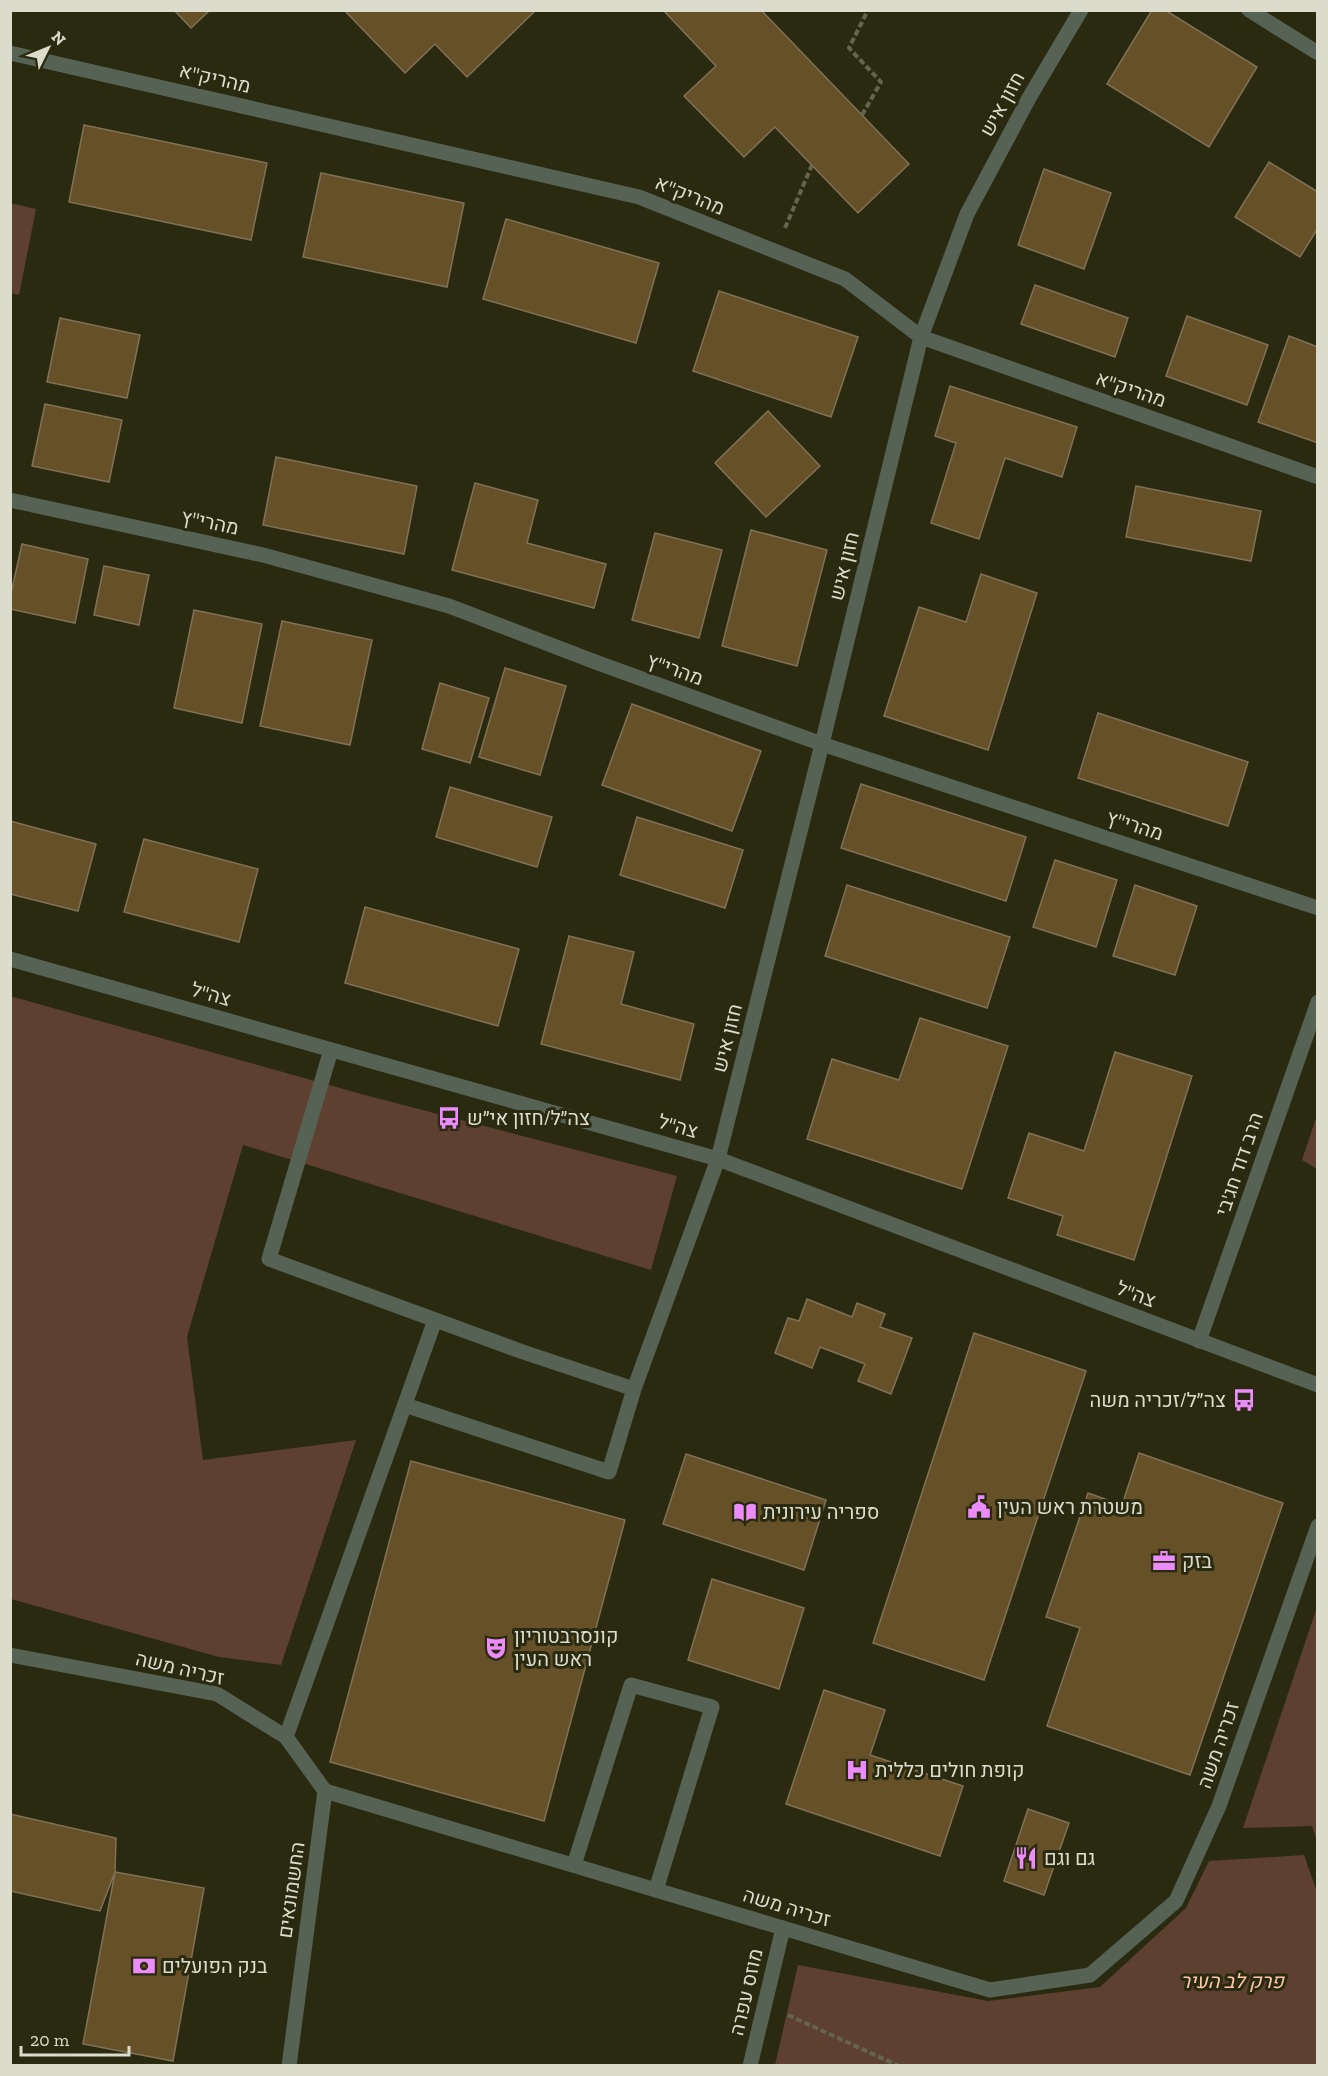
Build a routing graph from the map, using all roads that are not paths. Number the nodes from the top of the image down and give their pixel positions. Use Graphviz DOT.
graph roads {
  1 [pos="1081,10"];
  2 [pos="1249,10"];
  3 [pos="10,53"];
  4 [pos="1317,53"];
  5 [pos="921,338"];
  6 [pos="1317,477"];
  7 [pos="10,500"];
  8 [pos="822,744"];
  9 [pos="1317,908"];
  10 [pos="10,959"];
  11 [pos="1317,1002"];
  12 [pos="331,1050"];
  13 [pos="718,1159"];
  14 [pos="435,1320"];
  15 [pos="1199,1341"];
  16 [pos="1317,1385"];
  17 [pos="634,1389"];
  18 [pos="405,1405"];
  19 [pos="1317,1526"];
  20 [pos="10,1654"];
  21 [pos="286,1737"];
  22 [pos="325,1791"];
  23 [pos="573,1865"];
  24 [pos="656,1890"];
  25 [pos="783,1928"];
  26 [pos="289,2066"];
  27 [pos="750,2066"];
  1 -- 5 [label="street, חזון איש"];
  2 -- 4 [label="street"];
  3 -- 5 [label="street, מהריק\"א"];
  5 -- 6 [label="street, מהריק\"א"];
  5 -- 8 [label="street, חזון איש"];
  7 -- 8 [label="street, מהרי\"ץ"];
  8 -- 9 [label="street, מהרי\"ץ"];
  8 -- 13 [label="street, חזון איש"];
  10 -- 12 [label="street, צה\"ל"];
  11 -- 15 [label="street, הרב דוד חג'בי"];
  12 -- 13 [label="street, צה\"ל"];
  12 -- 14 [label="street"];
  13 -- 15 [label="street, צה\"ל"];
  13 -- 17 [label="street, חזון איש"];
  14 -- 17 [label="street"];
  14 -- 18 [label="street"];
  15 -- 16 [label="street, צה\"ל"];
  17 -- 18 [label="street, חזון איש"];
  18 -- 21 [label="street"];
  19 -- 25 [label="street, זכריה משה"];
  20 -- 21 [label="street, זכריה משה"];
  21 -- 22 [label="street, זכריה משה"];
  22 -- 23 [label="street, זכריה משה"];
  22 -- 26 [label="street, החשמונאים"];
  23 -- 24 [label="street, זכריה משה"];
  23 -- 24 [label="street"];
  24 -- 25 [label="street, זכריה משה"];
  25 -- 27 [label="street, מוזס עפרה"];
}
